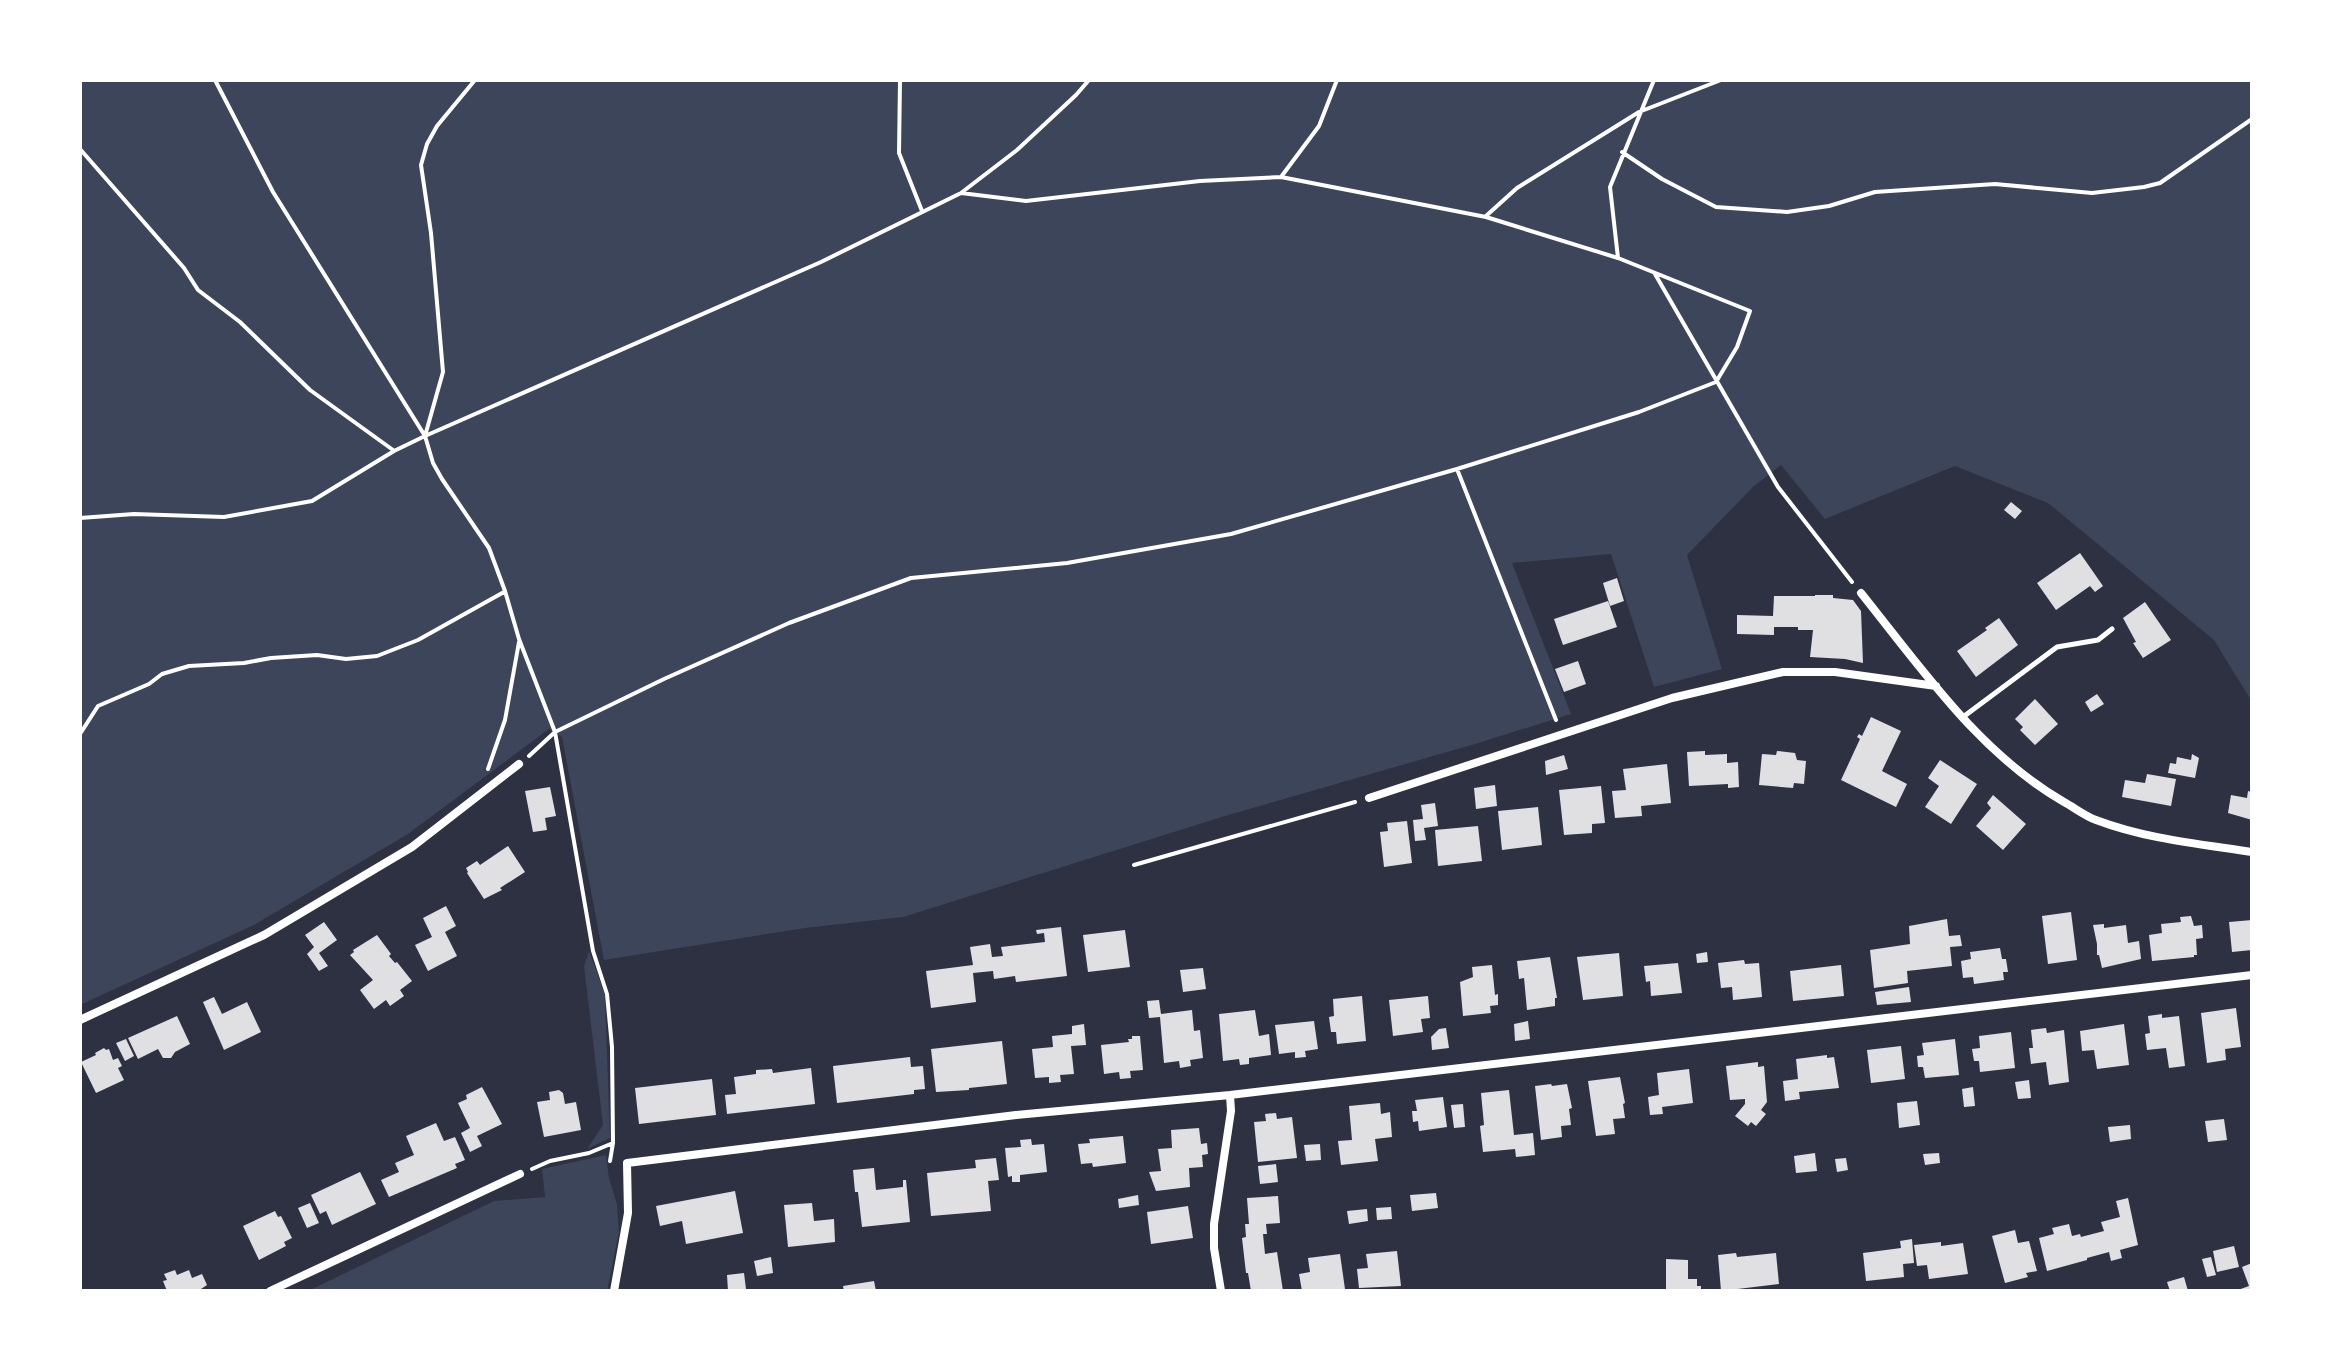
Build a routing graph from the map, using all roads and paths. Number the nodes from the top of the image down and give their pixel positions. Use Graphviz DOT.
graph roads {
  1 [pos="215,80"];
  2 [pos="475,80"];
  3 [pos="900,80"];
  4 [pos="1089,80"];
  5 [pos="1337,80"];
  6 [pos="1654,80"];
  7 [pos="1721,80"];
  8 [pos="1639,112"];
  9 [pos="2252,119"];
  10 [pos="80,149"];
  11 [pos="1622,152"];
  12 [pos="1281,177"];
  13 [pos="961,193"];
  14 [pos="922,211"];
  15 [pos="1486,217"];
  16 [pos="1618,258"];
  17 [pos="1655,274"];
  18 [pos="1716,382"];
  19 [pos="425,436"];
  20 [pos="394,451"];
  21 [pos="1457,469"];
  22 [pos="80,518"];
  23 [pos="505,591"];
  24 [pos="1861,593"];
  25 [pos="2112,629"];
  26 [pos="519,639"];
  27 [pos="1936,686"];
  28 [pos="1963,717"];
  29 [pos="555,732"];
  30 [pos="80,734"];
  31 [pos="1561,734"];
  32 [pos="519,764"];
  33 [pos="478,796"];
  34 [pos="1369,798"];
  35 [pos="2252,852"];
  36 [pos="1134,865"];
  37 [pos="2252,975"];
  38 [pos="80,1020"];
  39 [pos="1230,1095"];
  40 [pos="520,1174"];
  41 [pos="270,1291"];
  42 [pos="614,1291"];
  43 [pos="1221,1291"];
  1 -- 19 [label="path"];
  2 -- 19 [label="path"];
  3 -- 14 [label="path"];
  4 -- 13 [label="path"];
  5 -- 12 [label="path"];
  6 -- 8 [label="path"];
  7 -- 8 [label="path"];
  8 -- 11 [label="path"];
  8 -- 15 [label="path"];
  9 -- 11 [label="path"];
  10 -- 20 [label="path"];
  11 -- 16 [label="path"];
  12 -- 13 [label="path"];
  12 -- 15 [label="path"];
  13 -- 14 [label="path"];
  14 -- 19 [label="path"];
  15 -- 16 [label="path"];
  16 -- 17 [label="path"];
  17 -- 18 [label="path"];
  17 -- 18 [label="path"];
  18 -- 21 [label="path"];
  18 -- 24 [label="path"];
  19 -- 20 [label="path"];
  19 -- 23 [label="path"];
  20 -- 22 [label="path"];
  21 -- 29 [label="path"];
  21 -- 31 [label="path"];
  23 -- 26 [label="path"];
  23 -- 30 [label="path"];
  24 -- 27 [label="street"];
  25 -- 28 [label="lane"];
  26 -- 29 [label="path"];
  26 -- 33 [label="path"];
  27 -- 28 [label="street"];
  27 -- 31 [label="street"];
  28 -- 35 [label="street"];
  29 -- 32 [label="path"];
  29 -- 40 [label="path"];
  31 -- 34 [label="street"];
  32 -- 33 [label="street"];
  33 -- 38 [label="street"];
  34 -- 36 [label="path"];
  37 -- 39 [label="street"];
  39 -- 42 [label="street"];
  39 -- 43 [label="street"];
  40 -- 41 [label="street"];
}
